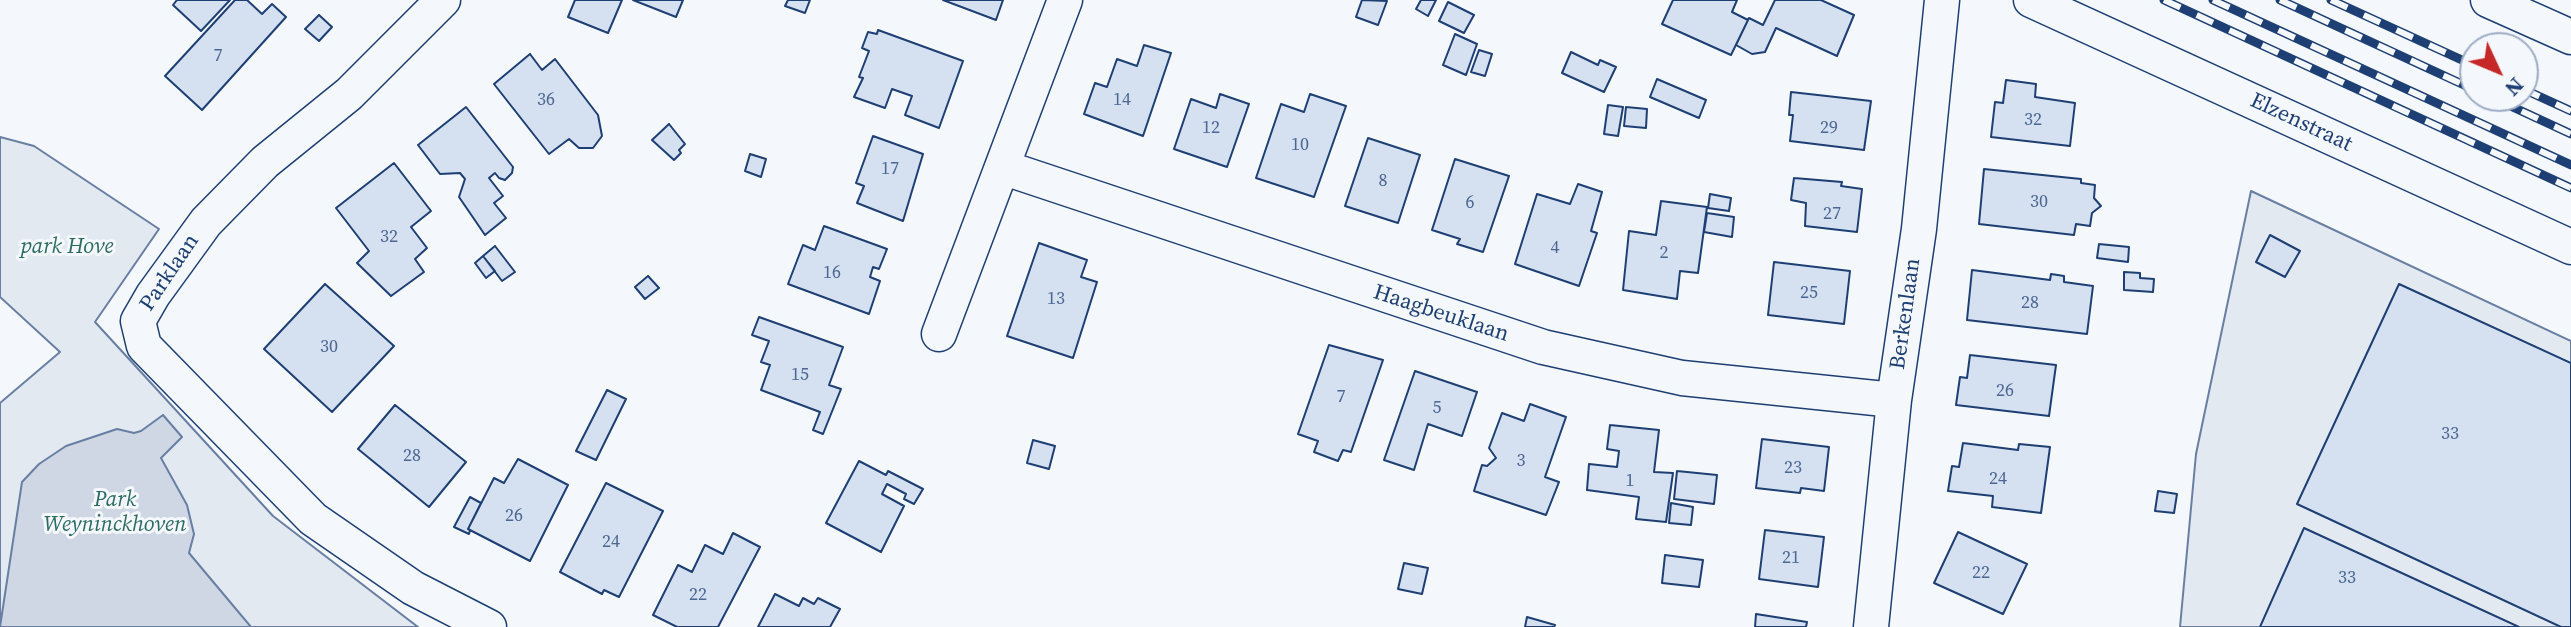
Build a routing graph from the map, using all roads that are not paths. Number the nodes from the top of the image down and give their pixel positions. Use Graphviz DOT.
graph roads {
  1 [pos="443,0"];
  2 [pos="1065,0"];
  3 [pos="1942,0"];
  4 [pos="2031,0"];
  5 [pos="2488,0"];
  6 [pos="2571,37"];
  7 [pos="1002,167"];
  8 [pos="2571,247"];
  9 [pos="939,334"];
  10 [pos="1894,400"];
  11 [pos="489,627"];
  12 [pos="1871,627"];
  1 -- 11 [label="street, Parklaan"];
  2 -- 7 [label="street"];
  3 -- 10 [label="street, Berkenlaan"];
  4 -- 8 [label="street, Elzenstraat"];
  5 -- 6 [label="street"];
  7 -- 9 [label="street"];
  7 -- 10 [label="street, Haagbeuklaan"];
  10 -- 12 [label="street, Berkenlaan"];
}
